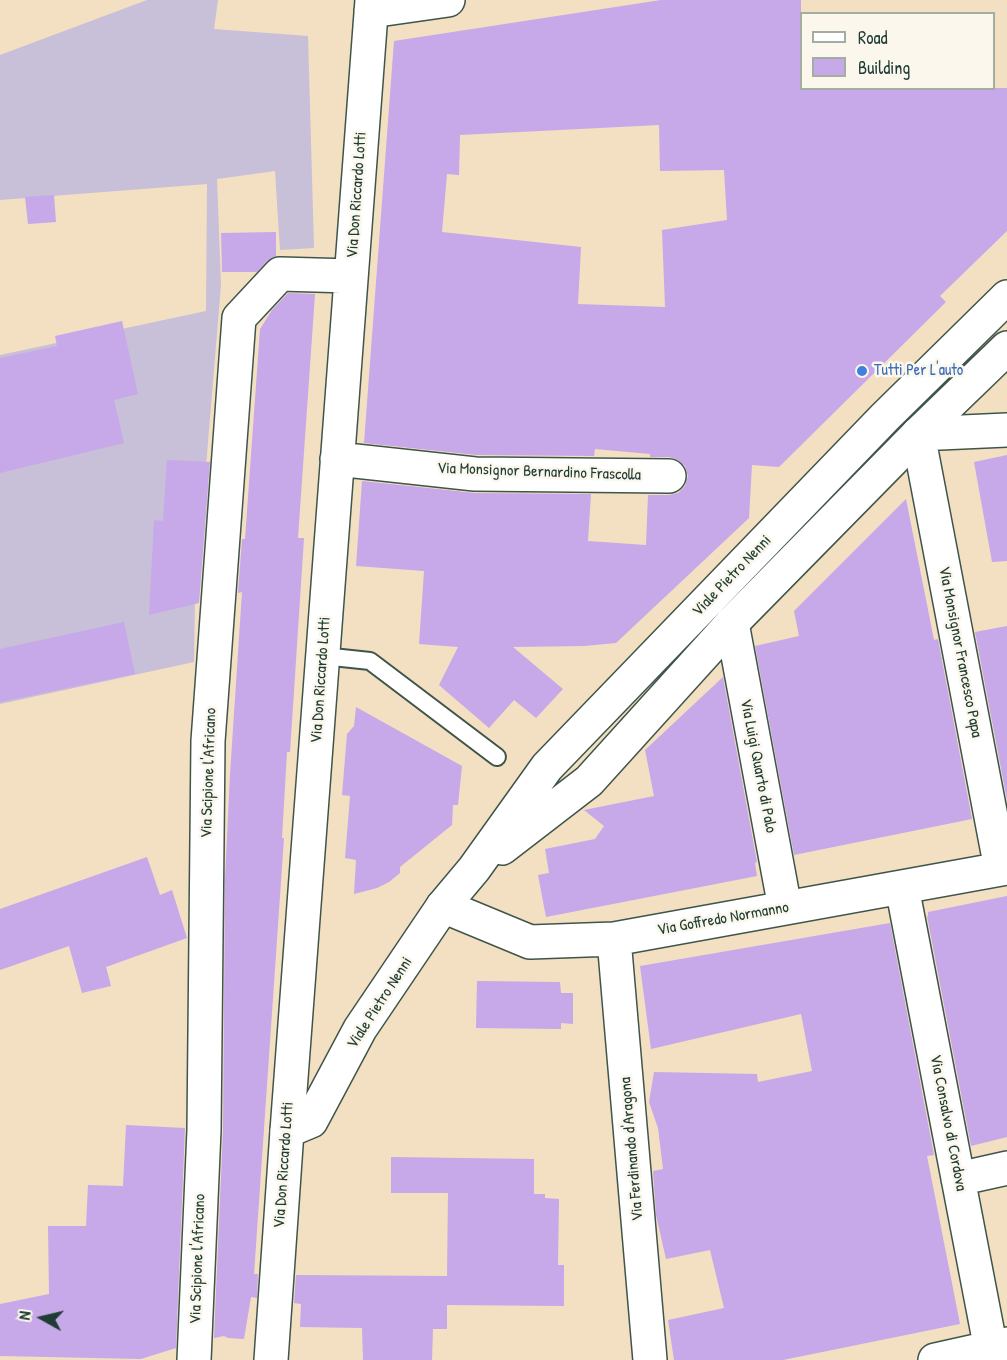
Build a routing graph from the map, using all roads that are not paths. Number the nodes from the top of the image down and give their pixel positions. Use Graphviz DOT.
graph roads {
  1 [pos="448,0"];
  2 [pos="371,6"];
  3 [pos="351,276"];
  4 [pos="1007,297"];
  5 [pos="1007,348"];
  6 [pos="1007,430"];
  7 [pos="918,434"];
  8 [pos="337,459"];
  9 [pos="669,476"];
  10 [pos="732,623"];
  11 [pos="323,656"];
  12 [pos="497,757"];
  13 [pos="474,869"];
  14 [pos="1004,869"];
  15 [pos="902,887"];
  16 [pos="443,906"];
  17 [pos="785,908"];
  18 [pos="614,939"];
  19 [pos="286,1131"];
  20 [pos="1007,1168"];
  21 [pos="958,1179"];
  22 [pos="997,1351"];
  23 [pos="194,1360"];
  24 [pos="271,1360"];
  25 [pos="650,1360"];
  26 [pos="935,1360"];
  1 -- 2 [label="street"];
  2 -- 3 [label="street, Via Don Riccardo Lotti"];
  3 -- 8 [label="street, Via Don Riccardo Lotti"];
  3 -- 23 [label="street, Via Scipione l'Africano"];
  4 -- 13 [label="street, Viale Pietro Nenni"];
  5 -- 7 [label="street, Viale Pietro Nenni"];
  6 -- 7 [label="street"];
  7 -- 10 [label="street, Viale Pietro Nenni"];
  7 -- 14 [label="street, Via Monsignor Francesco Papa"];
  8 -- 9 [label="street, Via Monsignor Bernardino Frascolla"];
  8 -- 11 [label="street, Via Don Riccardo Lotti"];
  10 -- 13 [label="street, Viale Pietro Nenni"];
  10 -- 17 [label="street, Via Luigi Quarto di Palo"];
  11 -- 12 [label="lane"];
  11 -- 19 [label="street, Via Don Riccardo Lotti"];
  13 -- 16 [label="street, Viale Pietro Nenni"];
  14 -- 15 [label="street, Via Goffredo Normanno"];
  15 -- 17 [label="street, Via Goffredo Normanno"];
  15 -- 21 [label="street, Via Consalvo di Cordova"];
  16 -- 18 [label="street, Via Goffredo Normanno"];
  16 -- 19 [label="street, Viale Pietro Nenni"];
  17 -- 18 [label="street, Via Goffredo Normanno"];
  18 -- 25 [label="street, Via Ferdinando d'Aragona"];
  19 -- 24 [label="street, Via Don Riccardo Lotti"];
  20 -- 21 [label="street"];
  21 -- 22 [label="street, Via Consalvo di Cordova"];
  22 -- 26 [label="street"];
}
